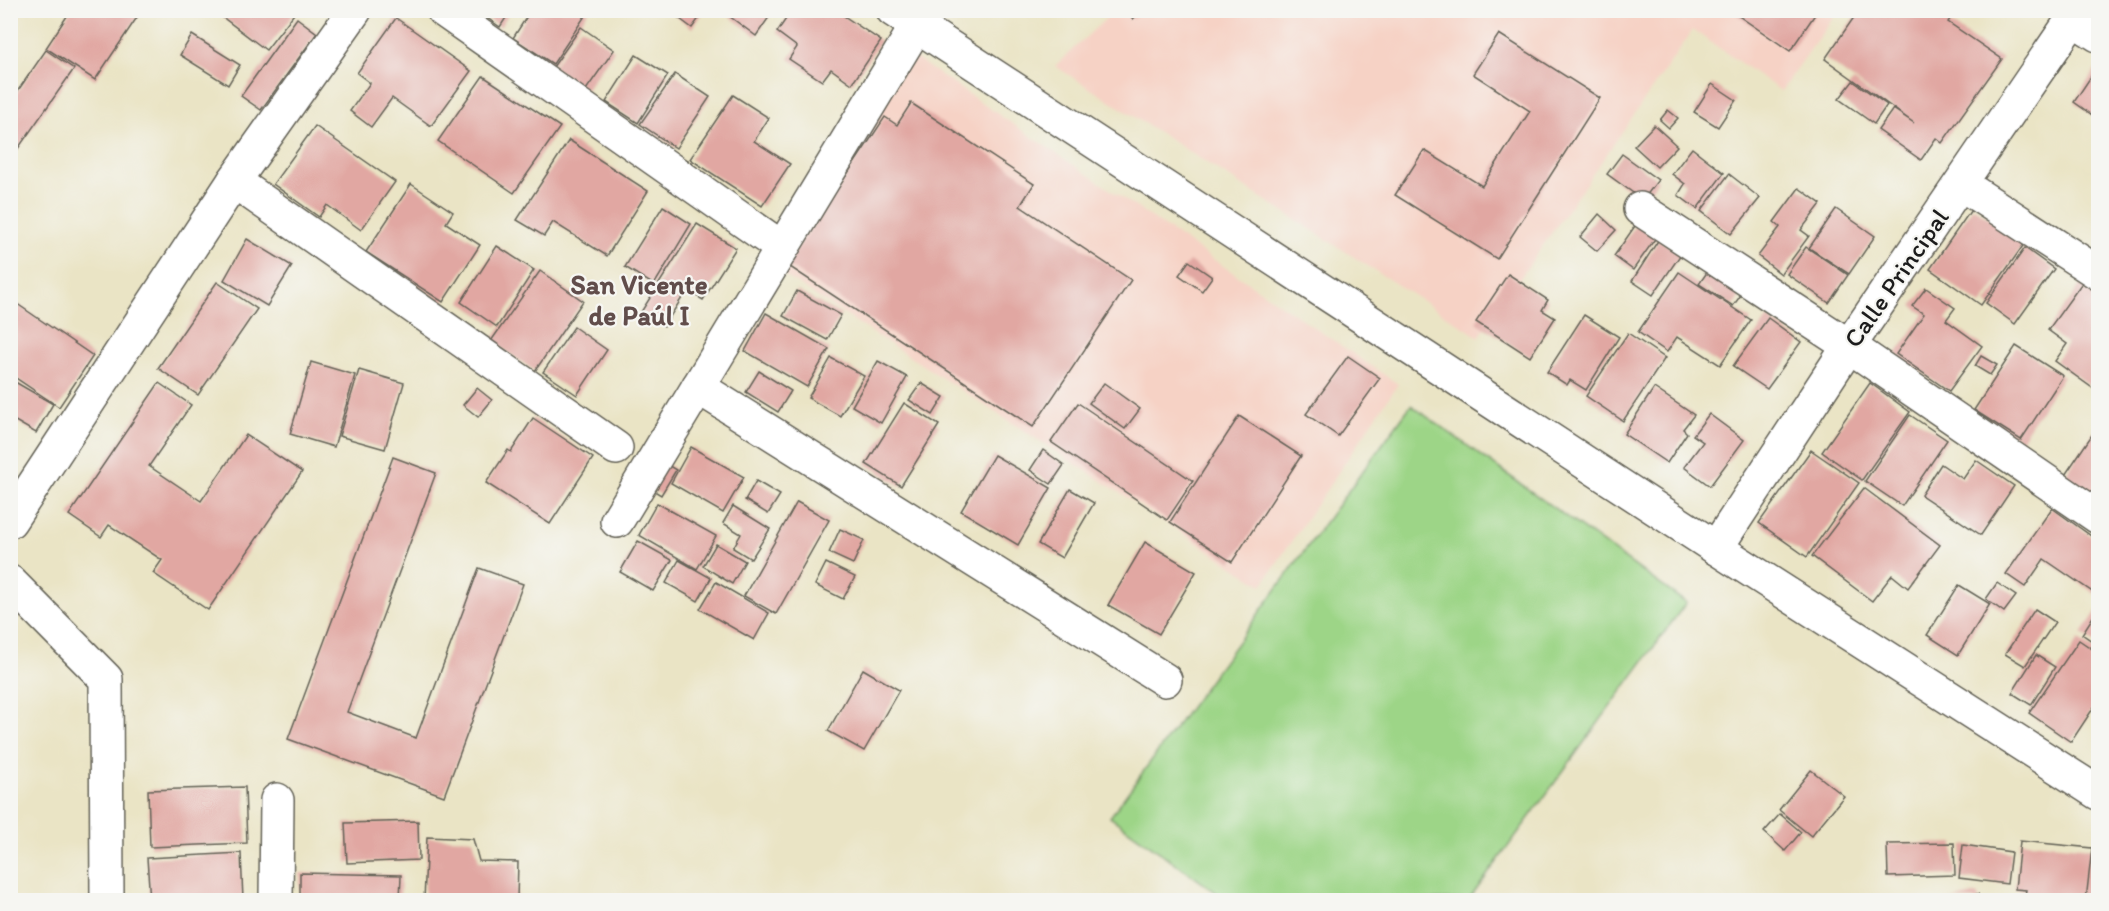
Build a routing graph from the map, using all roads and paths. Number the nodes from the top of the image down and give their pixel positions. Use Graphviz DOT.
graph roads {
  1 [pos="355,10"];
  2 [pos="443,10"];
  3 [pos="905,19"];
  4 [pos="2084,22"];
  5 [pos="234,180"];
  6 [pos="1961,184"];
  7 [pos="1640,209"];
  8 [pos="782,248"];
  9 [pos="2098,273"];
  10 [pos="1849,346"];
  11 [pos="698,387"];
  12 [pos="616,448"];
  13 [pos="2098,517"];
  14 [pos="617,521"];
  15 [pos="10,522"];
  16 [pos="1716,548"];
  17 [pos="10,582"];
  18 [pos="1165,680"];
  19 [pos="2098,792"];
  20 [pos="277,800"];
  21 [pos="107,900"];
  22 [pos="276,900"];
  1 -- 5 [label="street"];
  2 -- 8 [label="street"];
  3 -- 8 [label="street"];
  3 -- 16 [label="street"];
  4 -- 6 [label="street, Calle Principal"];
  5 -- 12 [label="street"];
  5 -- 15 [label="street"];
  6 -- 9 [label="street"];
  6 -- 10 [label="street, Calle Principal"];
  7 -- 10 [label="street"];
  8 -- 11 [label="street"];
  10 -- 13 [label="street"];
  10 -- 16 [label="street, Calle Principal"];
  11 -- 14 [label="street"];
  11 -- 18 [label="street"];
  16 -- 19 [label="street"];
  17 -- 21 [label="street"];
  20 -- 22 [label="street"];
}
